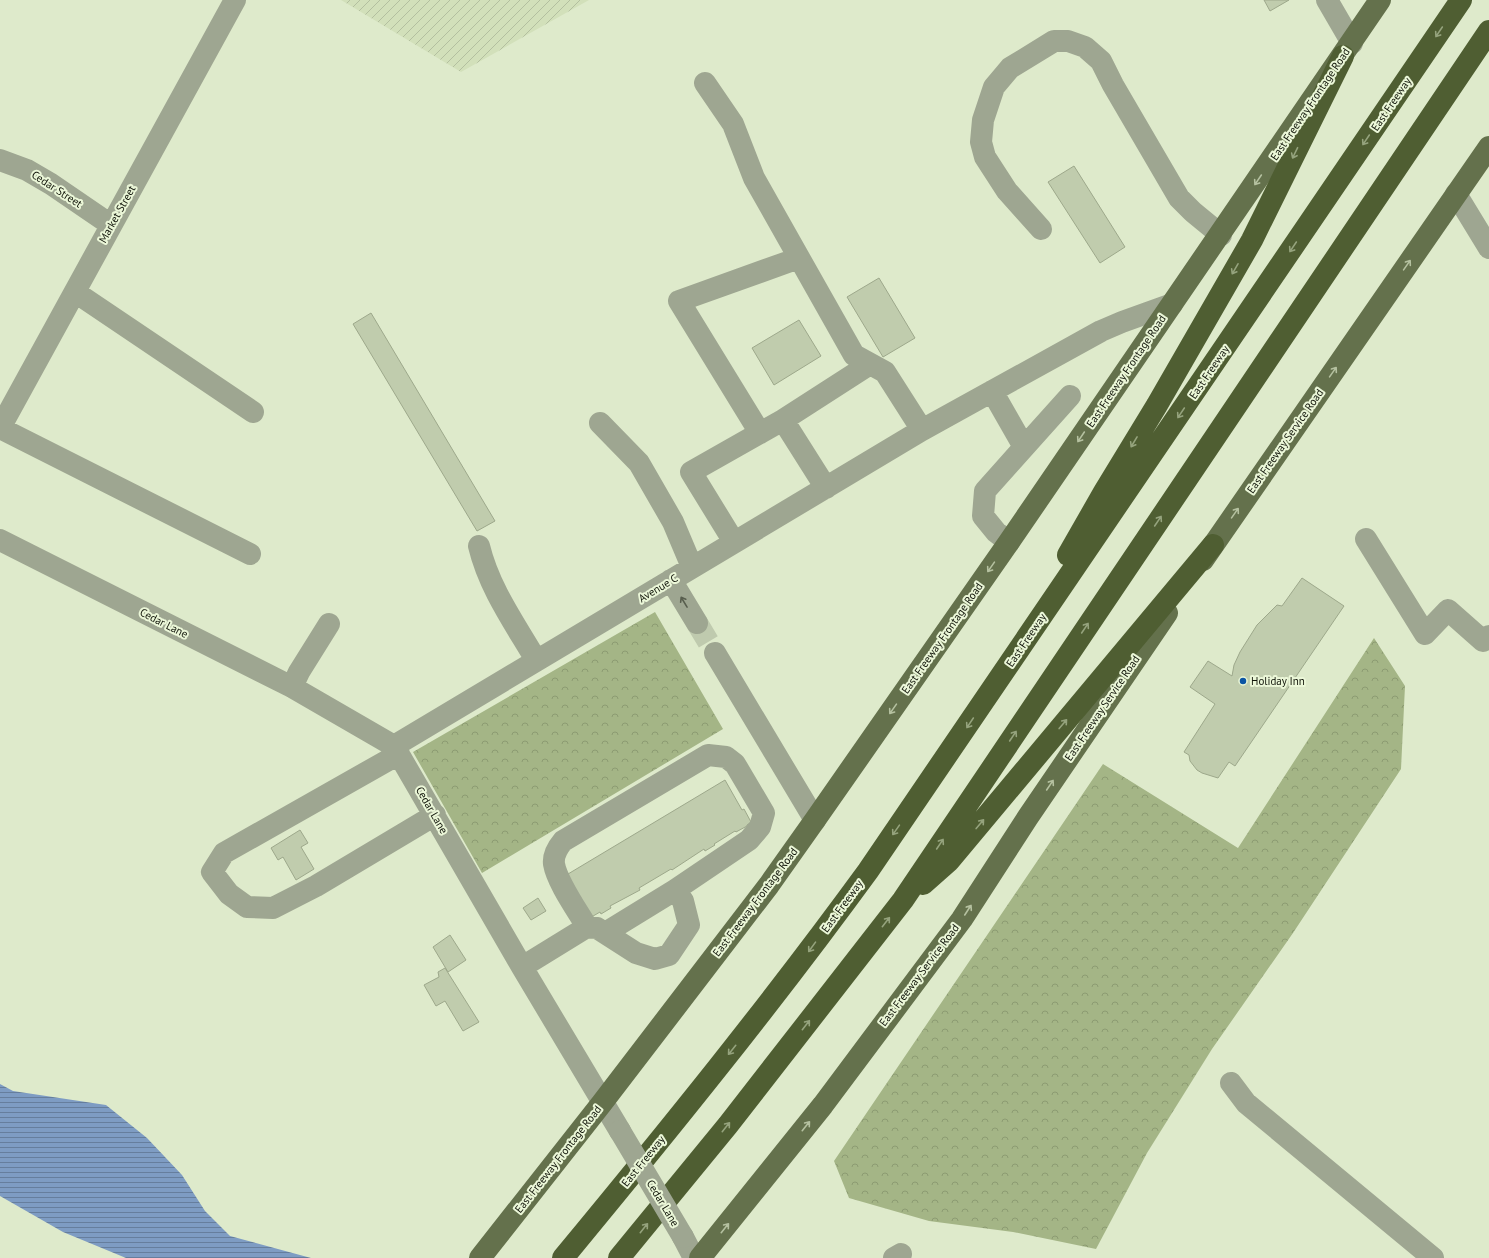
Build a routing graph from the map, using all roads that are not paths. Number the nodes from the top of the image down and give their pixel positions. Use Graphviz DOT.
graph roads {
  1 [pos="235,0"];
  2 [pos="1327,0"];
  3 [pos="1380,0"];
  4 [pos="1461,0"];
  5 [pos="1489,31"];
  6 [pos="1347,50"];
  7 [pos="705,83"];
  8 [pos="1489,146"];
  9 [pos="0,160"];
  10 [pos="1456,194"];
  11 [pos="111,225"];
  12 [pos="1041,229"];
  13 [pos="1220,235"];
  14 [pos="1489,248"];
  15 [pos="799,258"];
  16 [pos="75,292"];
  17 [pos="1172,304"];
  18 [pos="870,364"];
  19 [pos="992,391"];
  20 [pos="1070,396"];
  21 [pos="253,412"];
  22 [pos="783,420"];
  23 [pos="600,423"];
  24 [pos="0,428"];
  25 [pos="922,430"];
  26 [pos="760,433"];
  27 [pos="1024,447"];
  28 [pos="826,488"];
  29 [pos="1366,539"];
  30 [pos="0,540"];
  31 [pos="734,542"];
  32 [pos="1009,542"];
  33 [pos="1213,545"];
  34 [pos="479,546"];
  35 [pos="250,554"];
  36 [pos="692,567"];
  37 [pos="671,580"];
  38 [pos="697,623"];
  39 [pos="329,624"];
  40 [pos="1489,636"];
  41 [pos="715,653"];
  42 [pos="536,660"];
  43 [pos="292,687"];
  44 [pos="992,691"];
  45 [pos="396,750"];
  46 [pos="435,815"];
  47 [pos="815,820"];
  48 [pos="675,890"];
  49 [pos="903,900"];
  50 [pos="596,930"];
  51 [pos="522,966"];
  52 [pos="1232,1084"];
  53 [pos="602,1103"];
  54 [pos="480,1258"];
  55 [pos="563,1258"];
  56 [pos="619,1258"];
  57 [pos="694,1258"];
  58 [pos="700,1258"];
  59 [pos="1433,1258"];
  1 -- 11 [label="street, Market Street"];
  2 -- 6 [label="street"];
  3 -- 6 [label="main road, East Freeway Frontage Road"];
  4 -- 44 [label="highway, East Freeway, one-way"];
  49 -- 5 [label="highway, one-way"];
  6 -- 13 [label="main road, East Freeway Frontage Road, one-way"];
  6 -- 44 [label="highway, one-way"];
  7 -- 15 [label="street"];
  8 -- 10 [label="main road, East Freeway Service Road"];
  9 -- 11 [label="street, Cedar Street"];
  10 -- 14 [label="street"];
  33 -- 10 [label="main road, East Freeway Service Road, one-way"];
  11 -- 16 [label="street, Market Street"];
  12 -- 13 [label="street"];
  13 -- 17 [label="main road, East Freeway Frontage Road"];
  15 -- 18 [label="street"];
  15 -- 26 [label="street"];
  16 -- 21 [label="street"];
  16 -- 24 [label="street, Market Street"];
  17 -- 19 [label="street, Avenue C"];
  17 -- 32 [label="main road, East Freeway Frontage Road, one-way"];
  18 -- 22 [label="street"];
  18 -- 25 [label="street"];
  19 -- 25 [label="street, Avenue C"];
  19 -- 27 [label="street"];
  20 -- 27 [label="street"];
  22 -- 26 [label="street"];
  22 -- 28 [label="street"];
  23 -- 36 [label="street"];
  24 -- 35 [label="street"];
  25 -- 28 [label="street, Avenue C"];
  26 -- 31 [label="street"];
  27 -- 32 [label="street"];
  28 -- 31 [label="street, Avenue C"];
  29 -- 40 [label="street"];
  30 -- 43 [label="street, Cedar Lane"];
  31 -- 36 [label="street, Avenue C"];
  32 -- 47 [label="main road, East Freeway Frontage Road, one-way"];
  49 -- 33 [label="highway, one-way"];
  58 -- 33 [label="main road, East Freeway Service Road, one-way"];
  34 -- 42 [label="street"];
  36 -- 37 [label="street, Avenue C"];
  38 -- 37 [label="street, one-way"];
  37 -- 42 [label="street, Avenue C"];
  39 -- 43 [label="street"];
  41 -- 47 [label="street"];
  42 -- 45 [label="street, Avenue C"];
  43 -- 45 [label="street, Cedar Lane"];
  44 -- 55 [label="highway, East Freeway, one-way"];
  45 -- 46 [label="street, Cedar Lane"];
  45 -- 46 [label="street, Avenue C"];
  46 -- 51 [label="street, Cedar Lane"];
  47 -- 53 [label="main road, East Freeway Frontage Road"];
  48 -- 50 [label="street"];
  48 -- 50 [label="street"];
  48 -- 50 [label="street"];
  56 -- 49 [label="highway, one-way"];
  50 -- 51 [label="street"];
  51 -- 53 [label="street, Cedar Lane"];
  52 -- 59 [label="street"];
  53 -- 54 [label="main road, East Freeway Frontage Road"];
  53 -- 57 [label="street, Cedar Lane, bridge"];
}
